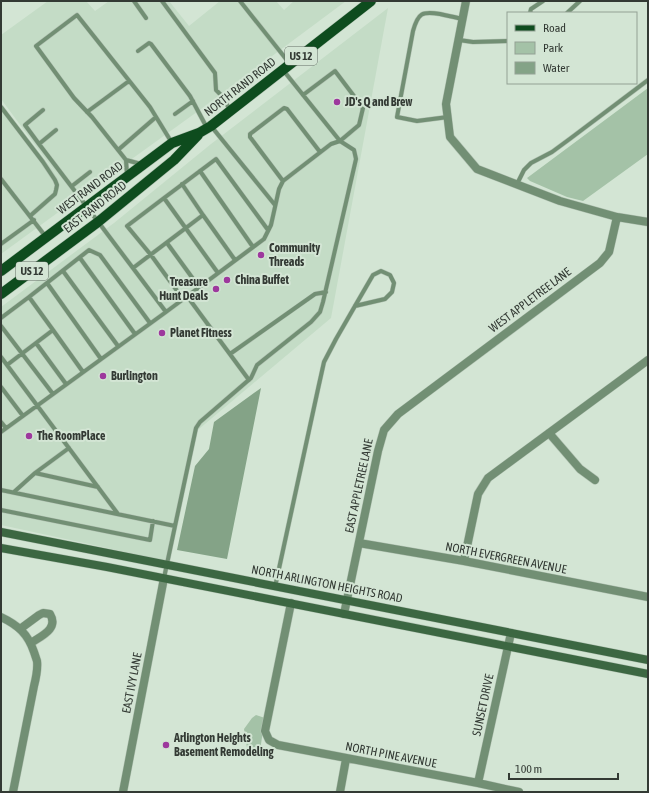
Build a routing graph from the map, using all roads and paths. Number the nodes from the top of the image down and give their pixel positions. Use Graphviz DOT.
graph roads {
  1 [pos="134,1"];
  2 [pos="162,1"];
  3 [pos="240,1"];
  4 [pos="371,1"];
  5 [pos="466,1"];
  6 [pos="543,1"];
  7 [pos="580,1"];
  8 [pos="530,12"];
  9 [pos="568,12"];
  10 [pos="146,18"];
  11 [pos="462,19"];
  12 [pos="458,40"];
  13 [pos="507,41"];
  14 [pos="138,51"];
  15 [pos="286,67"];
  16 [pos="129,80"];
  17 [pos="648,80"];
  18 [pos="303,95"];
  19 [pos="193,101"];
  20 [pos="1,107"];
  21 [pos="43,110"];
  22 [pos="230,110"];
  23 [pos="87,112"];
  24 [pos="175,114"];
  25 [pos="448,117"];
  26 [pos="156,118"];
  27 [pos="206,129"];
  28 [pos="56,130"];
  29 [pos="340,141"];
  30 [pos="172,143"];
  31 [pos="39,144"];
  32 [pos="118,150"];
  33 [pos="320,152"];
  34 [pos="126,160"];
  35 [pos="143,165"];
  36 [pos="200,171"];
  37 [pos="90,172"];
  38 [pos="127,177"];
  39 [pos="1,179"];
  40 [pos="283,181"];
  41 [pos="182,184"];
  42 [pos="517,184"];
  43 [pos="72,186"];
  44 [pos="164,198"];
  45 [pos="276,205"];
  46 [pos="88,207"];
  47 [pos="30,216"];
  48 [pos="203,216"];
  49 [pos="617,217"];
  50 [pos="34,220"];
  51 [pos="98,222"];
  52 [pos="648,222"];
  53 [pos="186,229"];
  54 [pos="268,230"];
  55 [pos="47,237"];
  56 [pos="167,243"];
  57 [pos="1,244"];
  58 [pos="253,247"];
  59 [pos="151,255"];
  60 [pos="80,258"];
  61 [pos="235,260"];
  62 [pos="133,268"];
  63 [pos="1,271"];
  64 [pos="63,271"];
  65 [pos="218,273"];
  66 [pos="47,283"];
  67 [pos="199,287"];
  68 [pos="326,292"];
  69 [pos="1,294"];
  70 [pos="187,296"];
  71 [pos="29,297"];
  72 [pos="183,299"];
  73 [pos="354,306"];
  74 [pos="166,312"];
  75 [pos="1,318"];
  76 [pos="150,323"];
  77 [pos="1,326"];
  78 [pos="53,330"];
  79 [pos="135,334"];
  80 [pos="36,343"];
  81 [pos="118,346"];
  82 [pos="22,354"];
  83 [pos="230,354"];
  84 [pos="1,356"];
  85 [pos="101,359"];
  86 [pos="648,360"];
  87 [pos="7,365"];
  88 [pos="83,372"];
  89 [pos="249,380"];
  90 [pos="66,384"];
  91 [pos="1,387"];
  92 [pos="435,387"];
  93 [pos="53,394"];
  94 [pos="37,405"];
  95 [pos="23,416"];
  96 [pos="1,422"];
  97 [pos="6,428"];
  98 [pos="1,432"];
  99 [pos="549,433"];
  100 [pos="69,448"];
  101 [pos="35,473"];
  102 [pos="594,480"];
  103 [pos="98,487"];
  104 [pos="1,490"];
  105 [pos="14,492"];
  106 [pos="1,510"];
  107 [pos="118,514"];
  108 [pos="153,521"];
  109 [pos="174,526"];
  110 [pos="1,532"];
  111 [pos="359,543"];
  112 [pos="1,548"];
  113 [pos="464,561"];
  114 [pos="167,565"];
  115 [pos="164,578"];
  116 [pos="275,587"];
  117 [pos="648,598"];
  118 [pos="347,600"];
  119 [pos="291,603"];
  120 [pos="344,614"];
  121 [pos="1,617"];
  122 [pos="20,628"];
  123 [pos="511,633"];
  124 [pos="31,643"];
  125 [pos="508,646"];
  126 [pos="648,660"];
  127 [pos="648,674"];
  128 [pos="346,758"];
  129 [pos="478,783"];
  130 [pos="497,790"];
  131 [pos="13,792"];
  132 [pos="123,792"];
  133 [pos="340,792"];
  134 [pos="519,792"];
  1 -- 10 [label="lane"];
  2 -- 22 [label="lane"];
  3 -- 15 [label="lane"];
  4 -- 15 [label="main road, NORTH RAND ROAD / US 12"];
  5 -- 11 [label="street"];
  6 -- 8 [label="lane"];
  7 -- 9 [label="lane"];
  11 -- 12 [label="street"];
  11 -- 25 [label="lane"];
  12 -- 13 [label="lane"];
  12 -- 25 [label="street"];
  14 -- 19 [label="lane"];
  15 -- 18 [label="lane"];
  15 -- 22 [label="main road, NORTH RAND ROAD / US 12"];
  16 -- 23 [label="lane"];
  16 -- 23 [label="lane"];
  16 -- 26 [label="lane"];
  17 -- 42 [label="lane"];
  18 -- 29 [label="lane"];
  18 -- 29 [label="lane"];
  19 -- 24 [label="lane"];
  19 -- 27 [label="lane"];
  20 -- 47 [label="lane"];
  21 -- 31 [label="lane"];
  22 -- 27 [label="main road, NORTH RAND ROAD / US 12"];
  23 -- 32 [label="lane"];
  25 -- 42 [label="street"];
  26 -- 30 [label="lane"];
  26 -- 32 [label="lane"];
  27 -- 30 [label="main road, WEST RAND ROAD / US 12"];
  27 -- 45 [label="lane"];
  27 -- 51 [label="main road, EAST RAND ROAD / US 12"];
  28 -- 31 [label="lane"];
  29 -- 33 [label="lane"];
  29 -- 68 [label="lane"];
  30 -- 35 [label="main road, WEST RAND ROAD / US 12"];
  31 -- 43 [label="lane"];
  32 -- 34 [label="lane"];
  33 -- 40 [label="lane"];
  33 -- 40 [label="lane"];
  34 -- 35 [label="lane"];
  34 -- 38 [label="lane"];
  35 -- 38 [label="main road, WEST RAND ROAD / US 12"];
  36 -- 41 [label="lane"];
  36 -- 54 [label="lane"];
  36 -- 58 [label="lane"];
  37 -- 43 [label="lane"];
  38 -- 46 [label="main road, WEST RAND ROAD / US 12"];
  39 -- 47 [label="lane"];
  40 -- 45 [label="lane"];
  41 -- 44 [label="lane"];
  41 -- 48 [label="lane"];
  42 -- 49 [label="street"];
  43 -- 46 [label="lane"];
  44 -- 53 [label="lane"];
  44 -- 59 [label="lane"];
  45 -- 54 [label="lane"];
  46 -- 51 [label="lane"];
  46 -- 55 [label="main road, WEST RAND ROAD / US 12"];
  47 -- 50 [label="lane"];
  48 -- 53 [label="lane"];
  48 -- 61 [label="lane"];
  49 -- 52 [label="street"];
  49 -- 92 [label="street, WEST APPLETREE LANE"];
  50 -- 55 [label="lane"];
  50 -- 57 [label="lane"];
  51 -- 62 [label="lane"];
  51 -- 69 [label="main road, EAST RAND ROAD / US 12"];
  53 -- 56 [label="lane"];
  53 -- 65 [label="lane"];
  54 -- 58 [label="lane"];
  55 -- 63 [label="main road, WEST RAND ROAD / US 12"];
  56 -- 59 [label="lane"];
  56 -- 67 [label="lane"];
  58 -- 61 [label="lane"];
  59 -- 62 [label="lane"];
  59 -- 72 [label="lane"];
  60 -- 64 [label="lane"];
  60 -- 76 [label="lane"];
  60 -- 79 [label="lane"];
  61 -- 65 [label="lane"];
  62 -- 74 [label="lane"];
  64 -- 66 [label="lane"];
  64 -- 81 [label="lane"];
  65 -- 67 [label="lane"];
  66 -- 71 [label="lane"];
  66 -- 85 [label="lane"];
  67 -- 70 [label="lane"];
  68 -- 83 [label="lane"];
  68 -- 89 [label="lane"];
  70 -- 72 [label="lane"];
  70 -- 83 [label="lane"];
  71 -- 75 [label="lane"];
  71 -- 78 [label="lane"];
  72 -- 74 [label="lane"];
  73 -- 73 [label="lane"];
  73 -- 116 [label="lane"];
  74 -- 76 [label="lane"];
  76 -- 79 [label="lane"];
  77 -- 82 [label="lane"];
  78 -- 80 [label="lane"];
  78 -- 88 [label="lane"];
  79 -- 81 [label="lane"];
  80 -- 82 [label="lane"];
  80 -- 90 [label="lane"];
  81 -- 85 [label="lane"];
  82 -- 87 [label="lane"];
  82 -- 93 [label="lane"];
  83 -- 89 [label="lane"];
  84 -- 87 [label="lane"];
  85 -- 88 [label="lane"];
  86 -- 99 [label="street"];
  87 -- 94 [label="lane"];
  88 -- 90 [label="lane"];
  89 -- 109 [label="lane"];
  90 -- 93 [label="lane"];
  91 -- 95 [label="lane"];
  92 -- 111 [label="street, EAST APPLETREE LANE"];
  93 -- 94 [label="lane"];
  94 -- 95 [label="lane"];
  94 -- 100 [label="lane"];
  95 -- 97 [label="lane"];
  96 -- 97 [label="lane"];
  97 -- 98 [label="lane"];
  99 -- 102 [label="street"];
  99 -- 113 [label="street"];
  100 -- 101 [label="lane"];
  100 -- 103 [label="lane"];
  101 -- 103 [label="lane"];
  101 -- 105 [label="lane"];
  103 -- 107 [label="lane"];
  104 -- 105 [label="lane"];
  105 -- 107 [label="lane"];
  106 -- 108 [label="lane"];
  107 -- 108 [label="lane"];
  108 -- 109 [label="lane"];
  109 -- 114 [label="lane"];
  110 -- 114 [label="main road, NORTH ARLINGTON HEIGHTS ROAD"];
  111 -- 113 [label="street, NORTH EVERGREEN AVENUE"];
  111 -- 118 [label="street, EAST APPLETREE LANE"];
  112 -- 115 [label="main road"];
  113 -- 117 [label="street, NORTH EVERGREEN AVENUE"];
  114 -- 115 [label="lane"];
  114 -- 116 [label="main road, NORTH ARLINGTON HEIGHTS ROAD"];
  115 -- 119 [label="main road"];
  115 -- 132 [label="street, EAST IVY LANE"];
  116 -- 118 [label="main road, NORTH ARLINGTON HEIGHTS ROAD"];
  118 -- 120 [label="street, EAST APPLETREE LANE"];
  118 -- 123 [label="main road, NORTH ARLINGTON HEIGHTS ROAD"];
  119 -- 120 [label="main road"];
  119 -- 128 [label="street, NORTH PINE AVENUE"];
  120 -- 125 [label="main road"];
  121 -- 122 [label="street"];
  122 -- 124 [label="street"];
  122 -- 124 [label="street"];
  123 -- 125 [label="street, SUNSET DRIVE"];
  123 -- 126 [label="main road, NORTH ARLINGTON HEIGHTS ROAD"];
  124 -- 131 [label="street"];
  125 -- 127 [label="main road"];
  125 -- 129 [label="street, SUNSET DRIVE"];
  128 -- 129 [label="street, NORTH PINE AVENUE"];
  128 -- 133 [label="street"];
  129 -- 130 [label="street, NORTH PINE AVENUE"];
  130 -- 134 [label="street, NORTH PINE AVENUE"];
}
